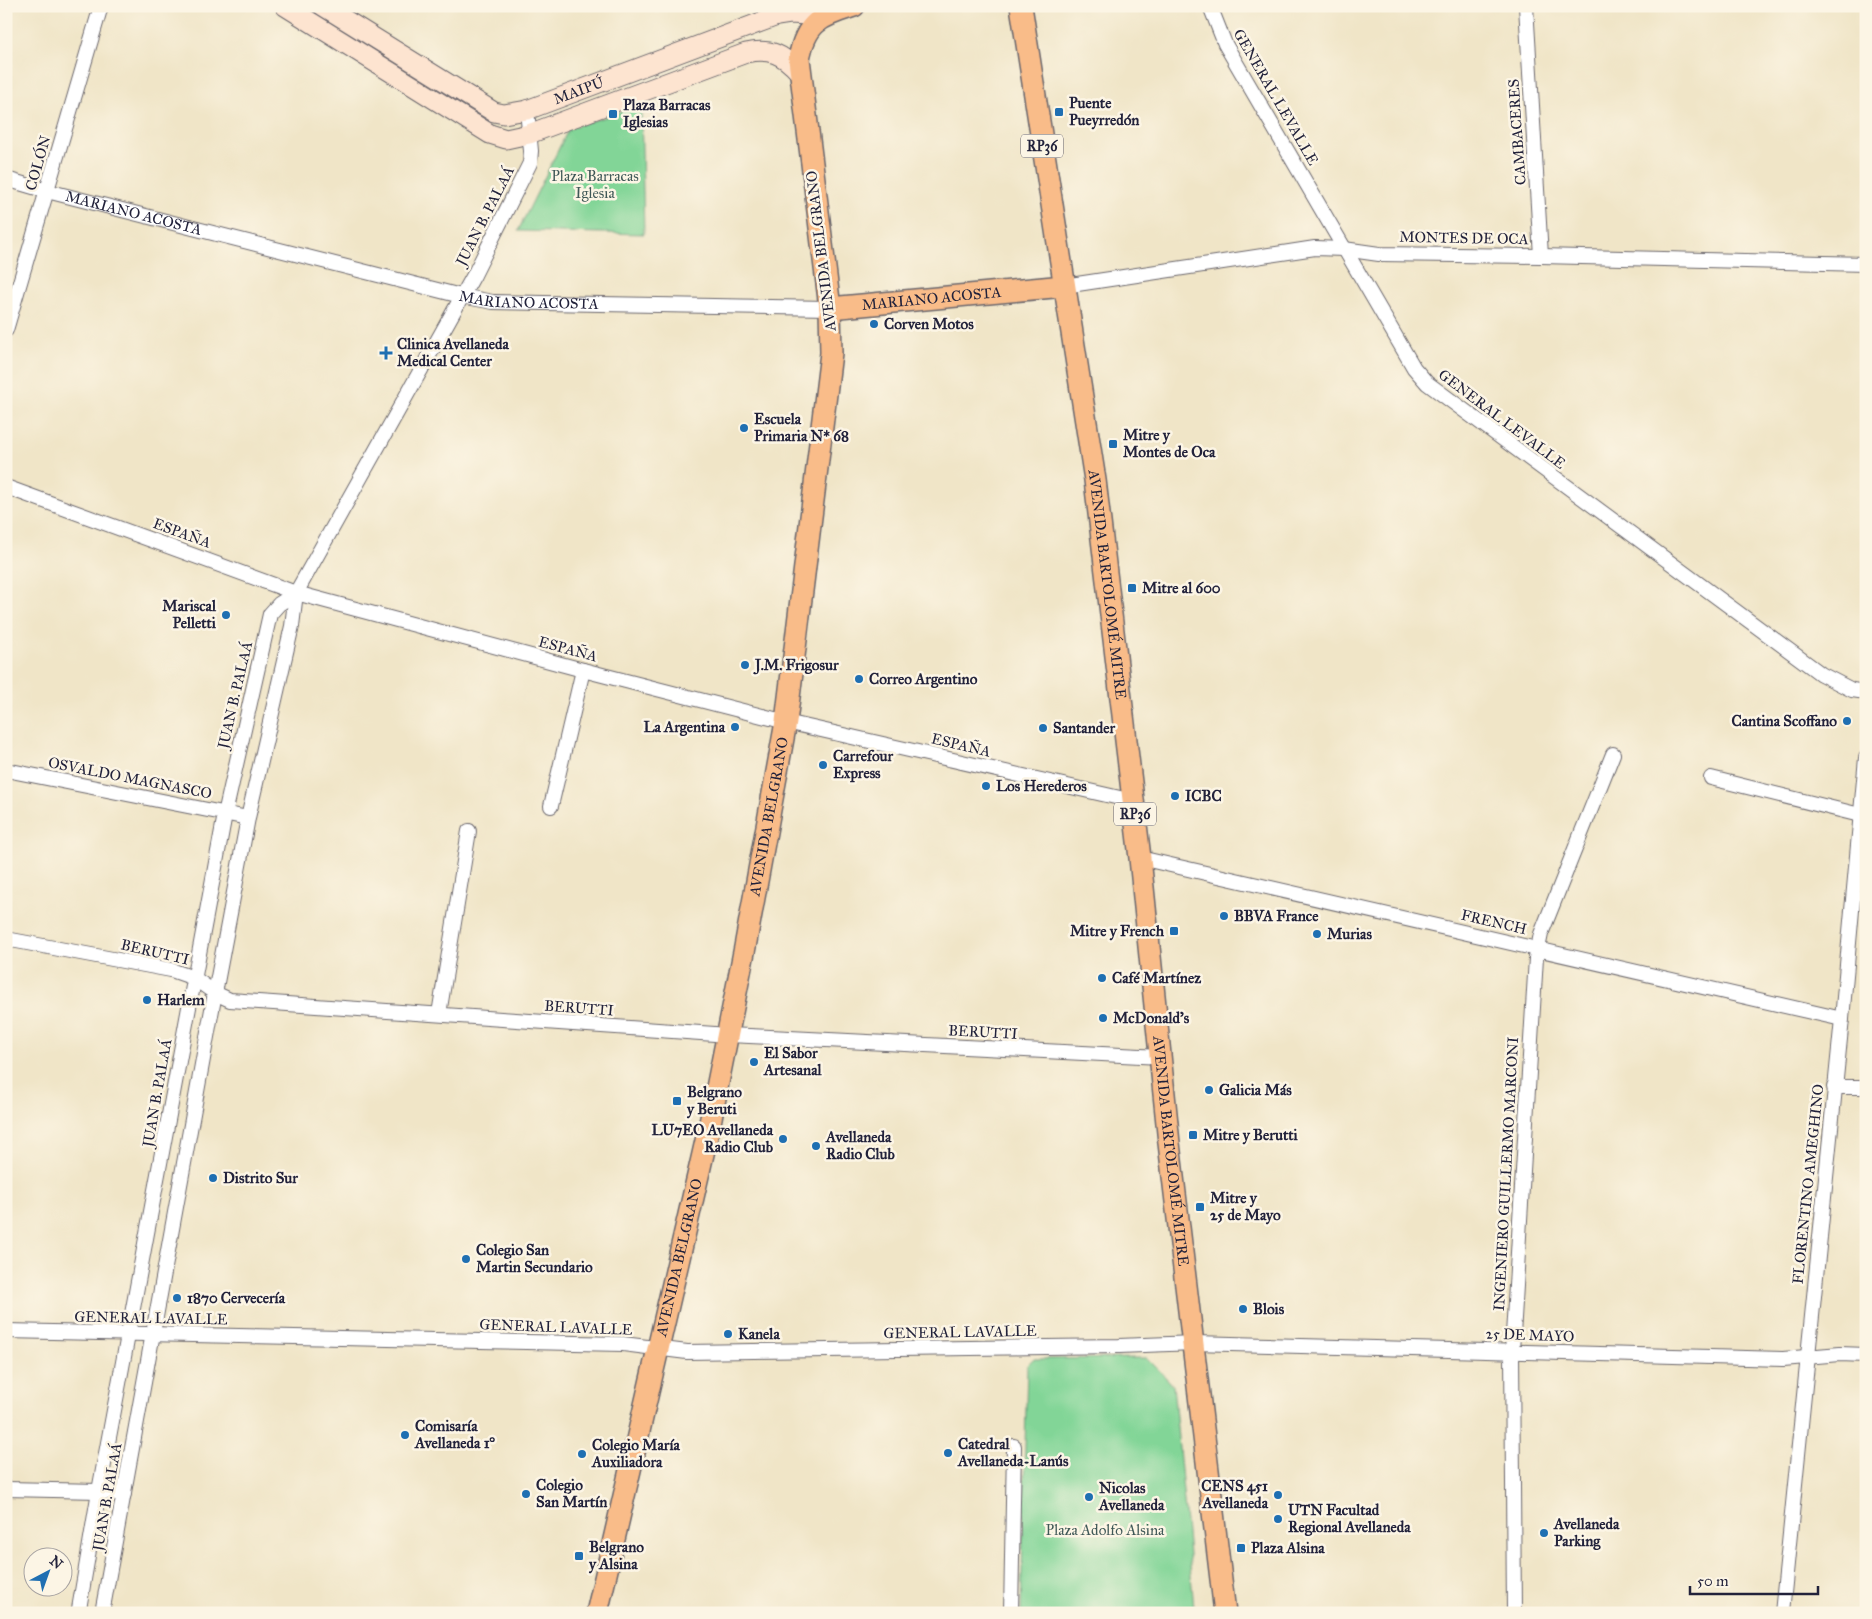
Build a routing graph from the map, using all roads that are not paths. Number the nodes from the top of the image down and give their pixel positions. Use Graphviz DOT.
graph roads {
  1 [pos="101,6"];
  2 [pos="285,6"];
  3 [pos="323,6"];
  4 [pos="854,6"];
  5 [pos="1021,6"];
  6 [pos="1210,6"];
  7 [pos="1526,6"];
  8 [pos="825,16"];
  9 [pos="799,72"];
  10 [pos="527,110"];
  11 [pos="529,134"];
  12 [pos="6,179"];
  13 [pos="47,191"];
  14 [pos="1344,249"];
  15 [pos="1541,256"];
  16 [pos="1866,264"];
  17 [pos="1064,286"];
  18 [pos="461,296"];
  19 [pos="830,308"];
  20 [pos="6,330"];
  21 [pos="6,487"];
  22 [pos="296,593"];
  23 [pos="583,670"];
  24 [pos="1866,692"];
  25 [pos="786,722"];
  26 [pos="1613,754"];
  27 [pos="1866,758"];
  28 [pos="6,770"];
  29 [pos="1711,778"];
  30 [pos="1133,801"];
  31 [pos="551,806"];
  32 [pos="225,814"];
  33 [pos="1860,815"];
  34 [pos="248,818"];
  35 [pos="469,831"];
  36 [pos="1140,858"];
  37 [pos="6,939"];
  38 [pos="1537,948"];
  39 [pos="194,978"];
  40 [pos="215,993"];
  41 [pos="439,1014"];
  42 [pos="1842,1019"];
  43 [pos="728,1035"];
  44 [pos="1160,1057"];
  45 [pos="1834,1087"];
  46 [pos="1866,1087"];
  47 [pos="6,1331"];
  48 [pos="129,1333"];
  49 [pos="154,1334"];
  50 [pos="1194,1343"];
  51 [pos="657,1348"];
  52 [pos="1512,1351"];
  53 [pos="1866,1354"];
  54 [pos="1806,1357"];
  55 [pos="1014,1446"];
  56 [pos="6,1490"];
  57 [pos="99,1491"];
  58 [pos="124,1494"];
  59 [pos="80,1613"];
  60 [pos="102,1613"];
  61 [pos="597,1613"];
  62 [pos="1011,1613"];
  63 [pos="1225,1613"];
  64 [pos="1514,1613"];
  65 [pos="1782,1613"];
  1 -- 13 [label="street, COLÓN"];
  2 -- 11 [label="street, MAIPÚ"];
  3 -- 10 [label="street, MAIPÚ"];
  4 -- 8 [label="main road, MAIPÚ"];
  5 -- 17 [label="main road, AVENIDA BARTOLOMÉ MITRE / RP36"];
  6 -- 14 [label="street, GENERAL LEVALLE"];
  7 -- 15 [label="street, CAMBACERES"];
  8 -- 9 [label="main road, AVENIDA BELGRANO"];
  8 -- 10 [label="street, MAIPÚ"];
  9 -- 11 [label="street, MAIPÚ"];
  9 -- 19 [label="main road, AVENIDA BELGRANO"];
  10 -- 11 [label="street, JUAN B. PALAÁ"];
  11 -- 18 [label="street, JUAN B. PALAÁ"];
  12 -- 13 [label="street, MARIANO ACOSTA"];
  13 -- 18 [label="street, MARIANO ACOSTA"];
  13 -- 20 [label="street, COLÓN"];
  14 -- 15 [label="street, MONTES DE OCA"];
  14 -- 17 [label="street, MONTES DE OCA"];
  14 -- 24 [label="street, GENERAL LEVALLE"];
  15 -- 16 [label="street, MONTES DE OCA"];
  17 -- 19 [label="main road, MARIANO ACOSTA"];
  17 -- 30 [label="main road, AVENIDA BARTOLOMÉ MITRE / RP36"];
  18 -- 19 [label="street, MARIANO ACOSTA"];
  18 -- 22 [label="street, JUAN B. PALAÁ"];
  19 -- 25 [label="main road, AVENIDA BELGRANO"];
  21 -- 22 [label="street, ESPAÑA"];
  22 -- 23 [label="street, ESPAÑA"];
  22 -- 32 [label="street, JUAN B. PALAÁ"];
  22 -- 34 [label="street, JUAN B. PALAÁ"];
  23 -- 25 [label="street, ESPAÑA"];
  23 -- 31 [label="street"];
  25 -- 30 [label="street, ESPAÑA"];
  25 -- 43 [label="main road, AVENIDA BELGRANO"];
  26 -- 38 [label="street, INGENIERO GUILLERMO MARCONI"];
  27 -- 33 [label="street, FLORENTINO AMEGHINO"];
  28 -- 32 [label="street, OSVALDO MAGNASCO"];
  29 -- 33 [label="street"];
  30 -- 36 [label="main road, AVENIDA BARTOLOMÉ MITRE / RP36"];
  32 -- 34 [label="street, OSVALDO MAGNASCO"];
  32 -- 39 [label="street, JUAN B. PALAÁ"];
  33 -- 42 [label="street, FLORENTINO AMEGHINO"];
  34 -- 40 [label="street, JUAN B. PALAÁ"];
  35 -- 41 [label="street"];
  36 -- 38 [label="street, FRENCH"];
  36 -- 44 [label="main road, AVENIDA BARTOLOMÉ MITRE / RP36"];
  37 -- 39 [label="street, BERUTTI"];
  38 -- 42 [label="street, FRENCH"];
  38 -- 52 [label="street, INGENIERO GUILLERMO MARCONI"];
  39 -- 40 [label="street, BERUTTI"];
  39 -- 48 [label="street, JUAN B. PALAÁ"];
  40 -- 41 [label="street, BERUTTI"];
  40 -- 49 [label="street, JUAN B. PALAÁ"];
  41 -- 43 [label="street, BERUTTI"];
  42 -- 45 [label="street, FLORENTINO AMEGHINO"];
  43 -- 44 [label="street, BERUTTI"];
  43 -- 51 [label="main road, AVENIDA BELGRANO"];
  44 -- 50 [label="main road, AVENIDA BARTOLOMÉ MITRE / RP36"];
  45 -- 46 [label="street"];
  45 -- 54 [label="street, FLORENTINO AMEGHINO"];
  47 -- 48 [label="street, GENERAL LAVALLE"];
  48 -- 49 [label="street, GENERAL LAVALLE"];
  48 -- 57 [label="street, JUAN B. PALAÁ"];
  49 -- 51 [label="street, GENERAL LAVALLE"];
  49 -- 58 [label="street, JUAN B. PALAÁ"];
  50 -- 51 [label="street, GENERAL LAVALLE"];
  50 -- 52 [label="street, 25 DE MAYO"];
  50 -- 63 [label="main road, AVENIDA BARTOLOMÉ MITRE / RP36"];
  51 -- 61 [label="main road, AVENIDA BELGRANO"];
  52 -- 54 [label="street, 25 DE MAYO"];
  52 -- 64 [label="street, INGENIERO GUILLERMO MARCONI"];
  53 -- 54 [label="street, 25 DE MAYO"];
  54 -- 65 [label="street, FLORENTINO AMEGHINO"];
  55 -- 62 [label="street"];
  56 -- 57 [label="street"];
  57 -- 58 [label="street"];
  57 -- 59 [label="street, JUAN B. PALAÁ"];
  58 -- 60 [label="street, JUAN B. PALAÁ"];
}
